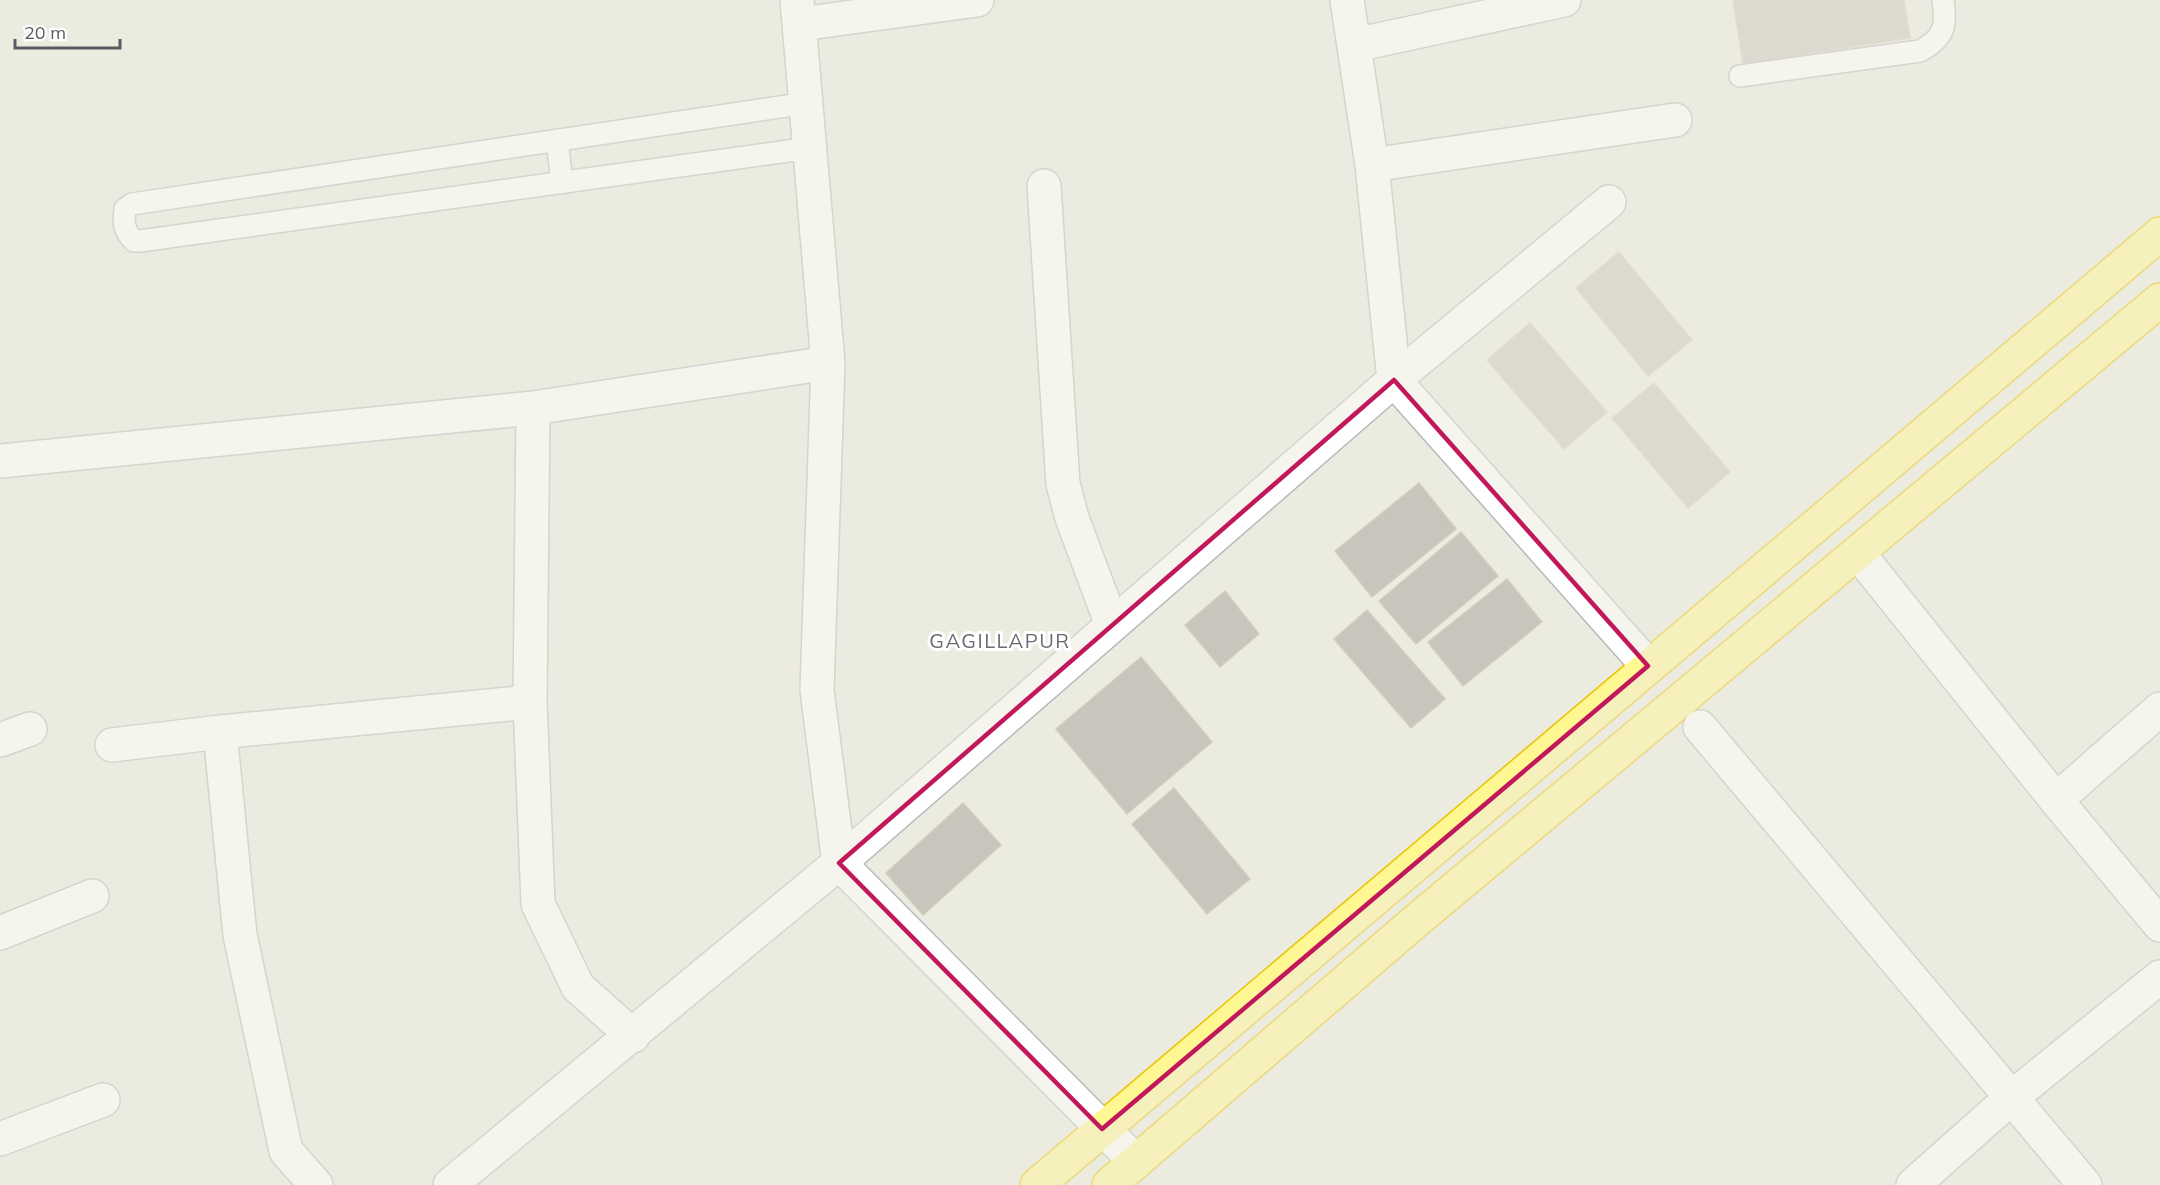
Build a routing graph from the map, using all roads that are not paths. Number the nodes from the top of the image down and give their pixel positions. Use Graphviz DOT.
graph roads {
  1 [pos="977,0"];
  2 [pos="1347,0"];
  3 [pos="1564,0"];
  4 [pos="1943,0"];
  5 [pos="799,12"];
  6 [pos="1355,45"];
  7 [pos="1740,76"];
  8 [pos="807,103"];
  9 [pos="1675,120"];
  10 [pos="557,140"];
  11 [pos="810,148"];
  12 [pos="1372,165"];
  13 [pos="562,183"];
  14 [pos="1044,186"];
  15 [pos="1609,202"];
  16 [pos="2160,234"];
  17 [pos="2160,300"];
  18 [pos="828,363"];
  19 [pos="1394,380"];
  20 [pos="534,408"];
  21 [pos="0,461"];
  22 [pos="1858,553"];
  23 [pos="1112,625"];
  24 [pos="1648,666"];
  25 [pos="530,702"];
  26 [pos="2160,710"];
  27 [pos="1700,727"];
  28 [pos="220,732"];
  29 [pos="112,745"];
  30 [pos="2055,800"];
  31 [pos="838,863"];
  32 [pos="92,896"];
  33 [pos="2160,925"];
  34 [pos="0,933"];
  35 [pos="2160,977"];
  36 [pos="633,1036"];
  37 [pos="2011,1098"];
  38 [pos="103,1100"];
  39 [pos="1102,1129"];
  40 [pos="0,1138"];
  41 [pos="1136,1162"];
  42 [pos="316,1185"];
  43 [pos="450,1185"];
  44 [pos="1037,1185"];
  45 [pos="1109,1185"];
  46 [pos="1913,1185"];
  47 [pos="2085,1185"];
  1 -- 5 [label="street"];
  2 -- 6 [label="street"];
  3 -- 6 [label="street"];
  4 -- 7 [label="lane"];
  5 -- 8 [label="street"];
  6 -- 12 [label="street"];
  8 -- 10 [label="lane"];
  8 -- 11 [label="street"];
  9 -- 12 [label="street"];
  10 -- 13 [label="lane"];
  10 -- 13 [label="lane"];
  11 -- 13 [label="lane"];
  11 -- 18 [label="street"];
  12 -- 19 [label="street"];
  14 -- 23 [label="street"];
  15 -- 19 [label="street"];
  16 -- 24 [label="highway"];
  17 -- 22 [label="highway"];
  18 -- 20 [label="street"];
  18 -- 31 [label="street"];
  19 -- 23 [label="street"];
  19 -- 24 [label="street"];
  20 -- 21 [label="street"];
  20 -- 25 [label="street"];
  22 -- 30 [label="street"];
  22 -- 41 [label="highway"];
  23 -- 31 [label="street"];
  24 -- 39 [label="highway"];
  25 -- 28 [label="street"];
  25 -- 36 [label="street"];
  26 -- 30 [label="street"];
  27 -- 37 [label="street"];
  28 -- 29 [label="street"];
  28 -- 42 [label="street"];
  30 -- 33 [label="street"];
  31 -- 36 [label="street"];
  31 -- 39 [label="street"];
  32 -- 34 [label="street"];
  35 -- 37 [label="street"];
  36 -- 43 [label="street"];
  37 -- 46 [label="street"];
  37 -- 47 [label="street"];
  38 -- 40 [label="street"];
  39 -- 41 [label="street"];
  39 -- 44 [label="highway"];
  41 -- 45 [label="highway"];
}
